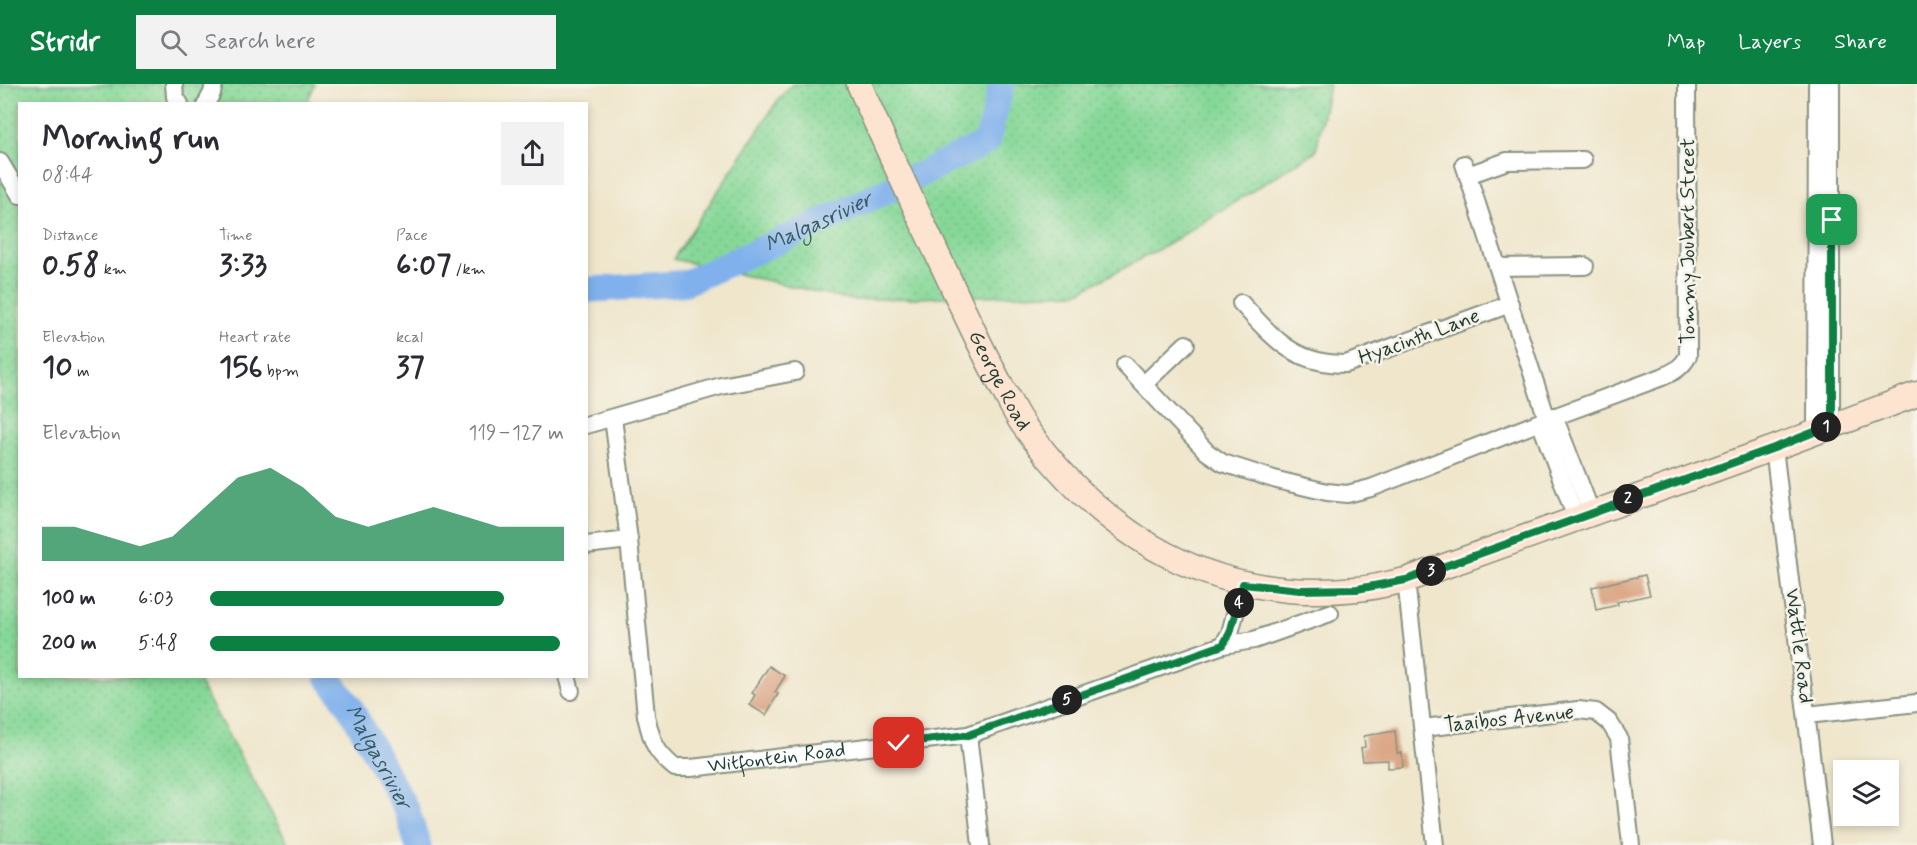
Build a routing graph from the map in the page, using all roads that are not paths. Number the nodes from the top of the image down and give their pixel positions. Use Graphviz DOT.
graph roads {
  1 [pos="174,84"];
  2 [pos="214,84"];
  3 [pos="859,84"];
  4 [pos="1688,84"];
  5 [pos="1817,84"];
  6 [pos="1831,84"];
  7 [pos="179,102"];
  8 [pos="207,102"];
  9 [pos="1825,142"];
  10 [pos="1583,160"];
  11 [pos="0,162"];
  12 [pos="18,192"];
  13 [pos="1585,266"];
  14 [pos="1498,267"];
  15 [pos="1241,303"];
  16 [pos="1510,304"];
  17 [pos="1186,344"];
  18 [pos="1125,365"];
  19 [pos="795,372"];
  20 [pos="1144,384"];
  21 [pos="1917,394"];
  22 [pos="613,418"];
  23 [pos="1547,419"];
  24 [pos="588,424"];
  25 [pos="1824,428"];
  26 [pos="1774,448"];
  27 [pos="1583,515"];
  28 [pos="629,540"];
  29 [pos="588,544"];
  30 [pos="1406,580"];
  31 [pos="1243,584"];
  32 [pos="1330,613"];
  33 [pos="1223,645"];
  34 [pos="1917,703"];
  35 [pos="1807,715"];
  36 [pos="1423,728"];
  37 [pos="968,735"];
  38 [pos="981,845"];
  39 [pos="1435,845"];
  40 [pos="1631,845"];
  41 [pos="1822,845"];
  1 -- 7 [label="street"];
  2 -- 8 [label="street"];
  3 -- 31 [label="main road, George Road"];
  4 -- 23 [label="street, Tommy Joubert Street"];
  5 -- 9 [label="street"];
  6 -- 9 [label="street"];
  9 -- 25 [label="street"];
  10 -- 14 [label="street"];
  11 -- 12 [label="street"];
  13 -- 14 [label="street"];
  14 -- 16 [label="street"];
  15 -- 16 [label="street, Hyacinth Lane"];
  16 -- 23 [label="street"];
  17 -- 20 [label="street"];
  18 -- 20 [label="street, Tommy Joubert Street"];
  19 -- 22 [label="street"];
  20 -- 23 [label="street, Tommy Joubert Street"];
  21 -- 25 [label="main road"];
  22 -- 24 [label="street"];
  22 -- 28 [label="street"];
  23 -- 27 [label="street"];
  25 -- 26 [label="main road"];
  26 -- 27 [label="main road"];
  26 -- 35 [label="street, Wattle Road"];
  27 -- 30 [label="main road"];
  28 -- 29 [label="street"];
  28 -- 37 [label="street, Witfontein Road"];
  30 -- 31 [label="main road"];
  30 -- 36 [label="street"];
  31 -- 33 [label="street"];
  32 -- 33 [label="street, Witfontein Road"];
  33 -- 37 [label="street, Witfontein Road"];
  34 -- 35 [label="street"];
  35 -- 41 [label="street, Wattle Road"];
  36 -- 39 [label="street"];
  36 -- 40 [label="street, Taaibos Avenue"];
  37 -- 38 [label="street"];
}
